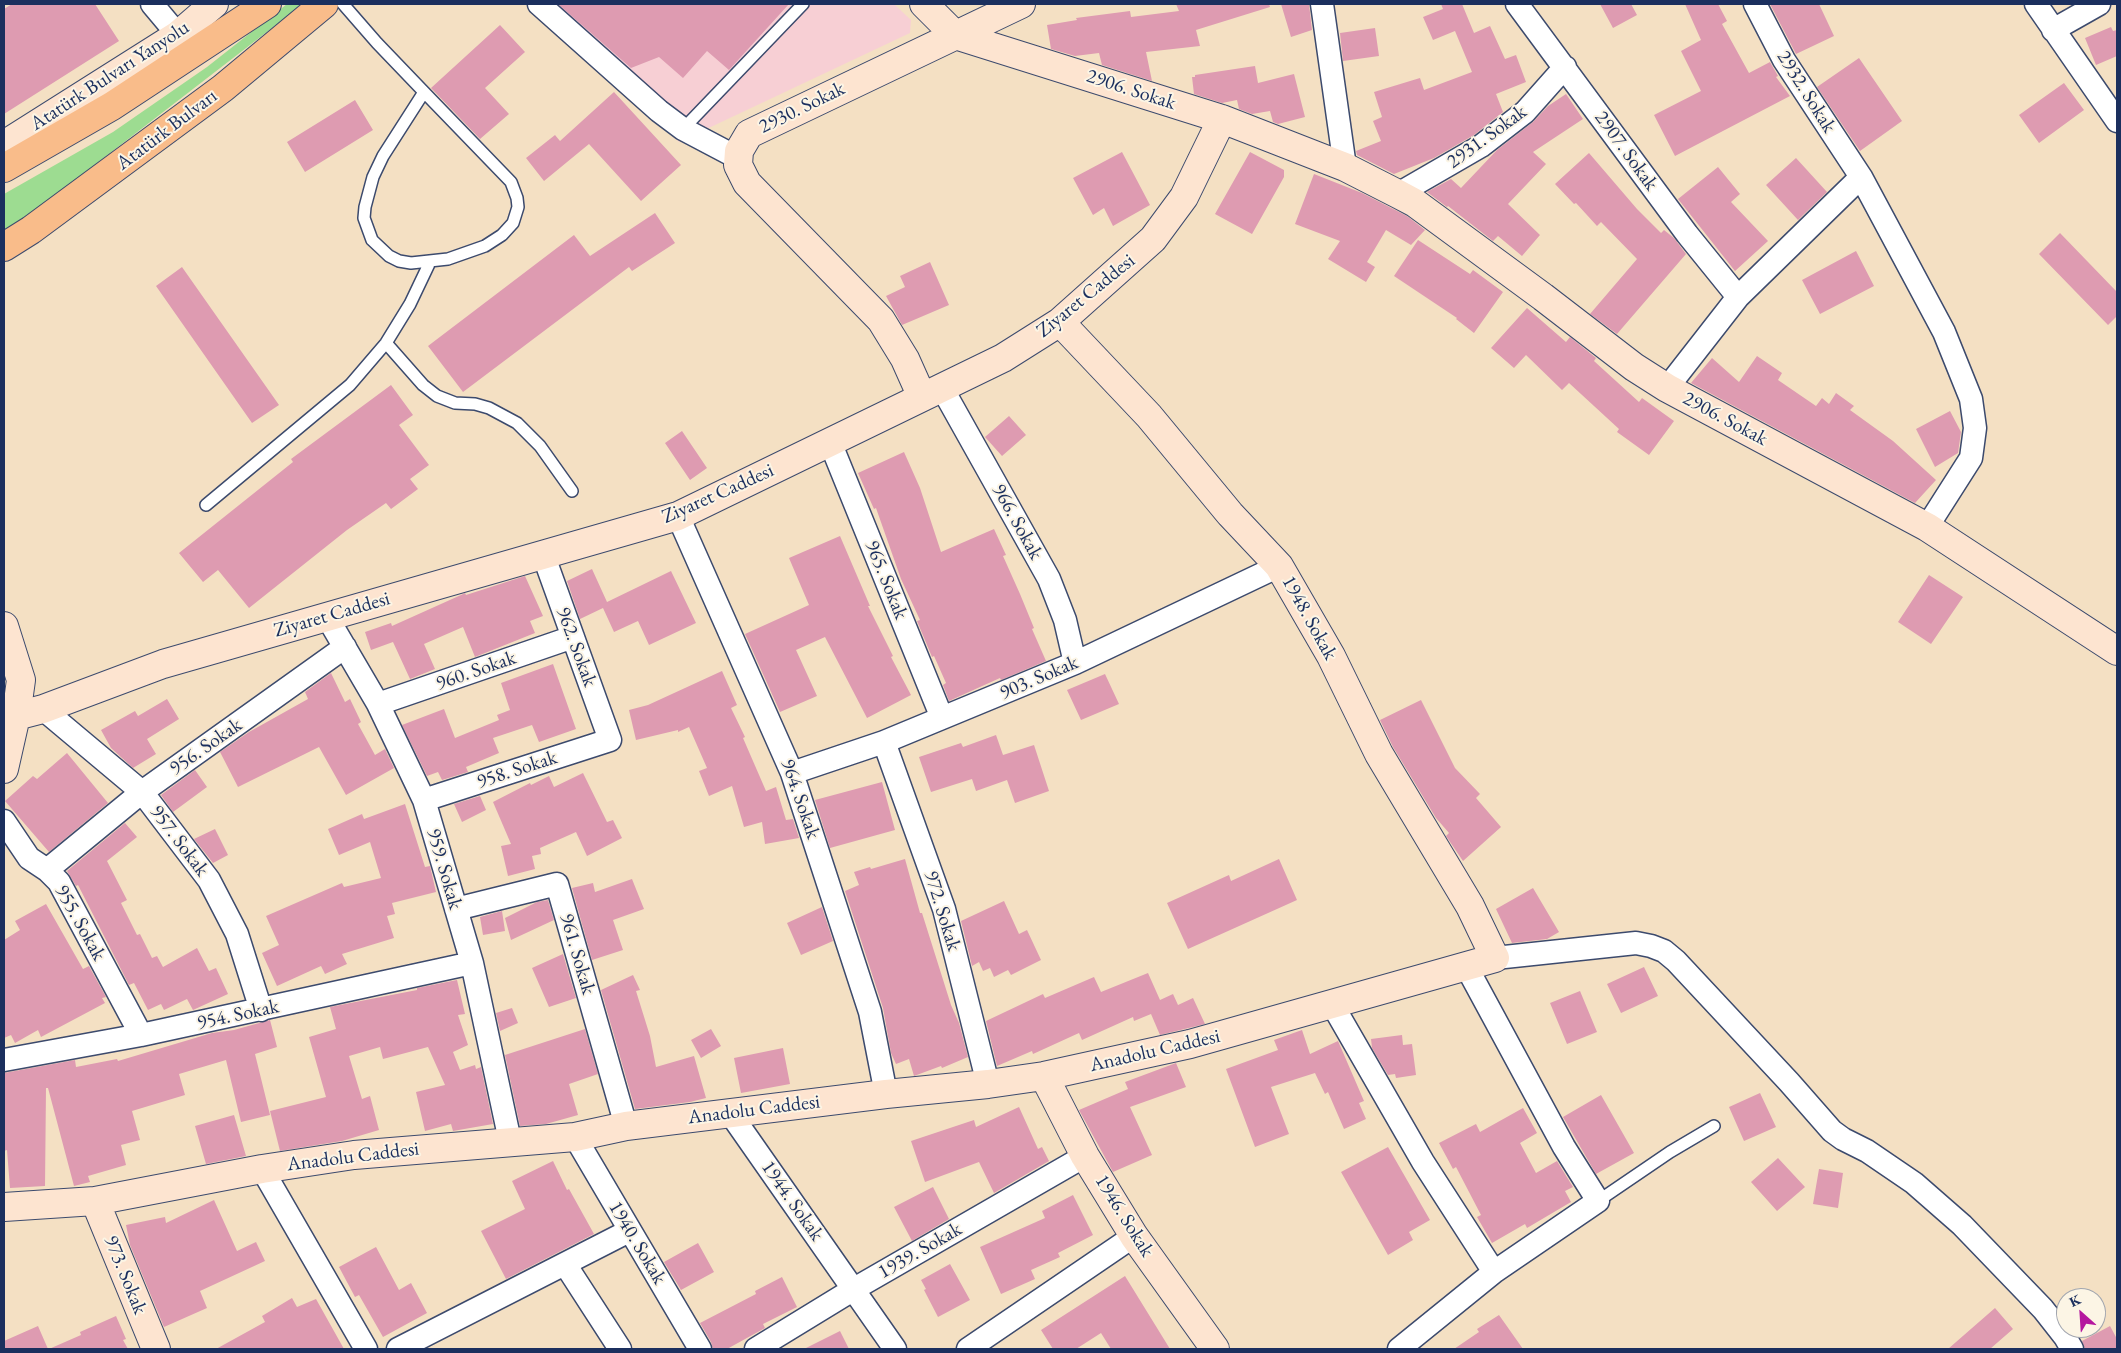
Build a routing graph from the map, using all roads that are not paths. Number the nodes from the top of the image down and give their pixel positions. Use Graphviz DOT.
graph roads {
  1 [pos="152,4"];
  2 [pos="214,4"];
  3 [pos="267,4"];
  4 [pos="324,4"];
  5 [pos="343,4"];
  6 [pos="539,4"];
  7 [pos="803,4"];
  8 [pos="924,4"];
  9 [pos="1021,4"];
  10 [pos="1322,4"];
  11 [pos="1517,4"];
  12 [pos="1755,4"];
  13 [pos="2036,4"];
  14 [pos="2100,4"];
  15 [pos="2053,30"];
  16 [pos="178,35"];
  17 [pos="956,35"];
  18 [pos="1565,67"];
  19 [pos="424,92"];
  20 [pos="1222,120"];
  21 [pos="2117,121"];
  22 [pos="683,129"];
  23 [pos="6,140"];
  24 [pos="738,158"];
  25 [pos="1345,167"];
  26 [pos="4,168"];
  27 [pos="1861,177"];
  28 [pos="1398,194"];
  29 [pos="4,247"];
  30 [pos="430,262"];
  31 [pos="1738,297"];
  32 [pos="1060,322"];
  33 [pos="386,343"];
  34 [pos="1667,388"];
  35 [pos="932,393"];
  36 [pos="830,442"];
  37 [pos="572,491"];
  38 [pos="206,504"];
  39 [pos="678,516"];
  40 [pos="1927,527"];
  41 [pos="543,554"];
  42 [pos="1279,566"];
  43 [pos="327,617"];
  44 [pos="4,626"];
  45 [pos="573,637"];
  46 [pos="345,647"];
  47 [pos="2117,651"];
  48 [pos="1075,663"];
  49 [pos="378,704"];
  50 [pos="43,709"];
  51 [pos="942,718"];
  52 [pos="10,719"];
  53 [pos="610,740"];
  54 [pos="884,742"];
  55 [pos="4,769"];
  56 [pos="792,773"];
  57 [pos="142,792"];
  58 [pos="424,800"];
  59 [pos="4,821"];
  60 [pos="47,870"];
  61 [pos="456,910"];
  62 [pos="1495,958"];
  63 [pos="472,963"];
  64 [pos="1466,966"];
  65 [pos="1332,1004"];
  66 [pos="261,1010"];
  67 [pos="141,1036"];
  68 [pos="4,1060"];
  69 [pos="1044,1076"];
  70 [pos="988,1084"];
  71 [pos="886,1094"];
  72 [pos="730,1112"];
  73 [pos="626,1126"];
  74 [pos="1714,1126"];
  75 [pos="575,1137"];
  76 [pos="510,1141"];
  77 [pos="1086,1156"];
  78 [pos="262,1169"];
  79 [pos="95,1201"];
  80 [pos="1598,1201"];
  81 [pos="4,1207"];
  82 [pos="629,1231"];
  83 [pos="1134,1236"];
  84 [pos="566,1264"];
  85 [pos="1494,1272"];
  86 [pos="854,1289"];
  87 [pos="156,1349"];
  88 [pos="366,1349"];
  89 [pos="398,1349"];
  90 [pos="620,1349"];
  91 [pos="700,1349"];
  92 [pos="756,1349"];
  93 [pos="895,1349"];
  94 [pos="968,1349"];
  95 [pos="1215,1349"];
  96 [pos="1399,1349"];
  97 [pos="2072,1349"];
  1 -- 16 [label="street"];
  2 -- 16 [label="street, Atatürk Bulvarı Yanyolu"];
  3 -- 26 [label="highway"];
  4 -- 29 [label="highway, Atatürk Bulvarı"];
  5 -- 19 [label="lane"];
  6 -- 22 [label="street"];
  7 -- 22 [label="lane"];
  8 -- 17 [label="street, 2906. Sokak"];
  9 -- 17 [label="street, 2930. Sokak"];
  10 -- 25 [label="street"];
  11 -- 18 [label="street, 2907. Sokak"];
  12 -- 27 [label="street, 2932. Sokak"];
  13 -- 15 [label="street"];
  14 -- 15 [label="street"];
  15 -- 21 [label="street"];
  16 -- 23 [label="street, Atatürk Bulvarı Yanyolu"];
  17 -- 20 [label="street, 2906. Sokak"];
  17 -- 24 [label="street, 2930. Sokak"];
  18 -- 28 [label="street, 2931. Sokak"];
  18 -- 31 [label="street, 2907. Sokak"];
  19 -- 30 [label="lane"];
  19 -- 30 [label="lane"];
  20 -- 25 [label="street, 2906. Sokak"];
  20 -- 32 [label="street, Ziyaret Caddesi"];
  22 -- 24 [label="street"];
  24 -- 35 [label="street"];
  25 -- 28 [label="street, 2906. Sokak"];
  27 -- 31 [label="street"];
  27 -- 40 [label="street, 2932. Sokak"];
  28 -- 34 [label="street, 2906. Sokak"];
  30 -- 33 [label="lane"];
  31 -- 34 [label="street"];
  32 -- 35 [label="street, Ziyaret Caddesi"];
  32 -- 42 [label="street, 1948. Sokak"];
  33 -- 37 [label="lane"];
  33 -- 38 [label="lane"];
  34 -- 40 [label="street, 2906. Sokak"];
  35 -- 36 [label="street, Ziyaret Caddesi"];
  35 -- 48 [label="street, 966. Sokak"];
  36 -- 39 [label="street, Ziyaret Caddesi"];
  36 -- 51 [label="street, 965. Sokak"];
  39 -- 41 [label="street, Ziyaret Caddesi"];
  39 -- 56 [label="street, 964. Sokak"];
  40 -- 47 [label="street, 2906. Sokak"];
  41 -- 43 [label="street, Ziyaret Caddesi"];
  41 -- 45 [label="street, 962. Sokak"];
  42 -- 48 [label="street, 903. Sokak"];
  42 -- 62 [label="street, 1948. Sokak"];
  43 -- 46 [label="street, 959. Sokak"];
  43 -- 50 [label="street, Ziyaret Caddesi"];
  44 -- 52 [label="street"];
  45 -- 49 [label="street, 960. Sokak"];
  45 -- 53 [label="street, 962. Sokak"];
  46 -- 49 [label="street, 959. Sokak"];
  46 -- 57 [label="street, 956. Sokak"];
  48 -- 51 [label="street, 903. Sokak"];
  49 -- 58 [label="street, 959. Sokak"];
  50 -- 52 [label="street, Ziyaret Caddesi"];
  50 -- 57 [label="street, 957. Sokak"];
  51 -- 54 [label="street, 903. Sokak"];
  52 -- 55 [label="street"];
  53 -- 58 [label="street, 958. Sokak"];
  54 -- 56 [label="street, 903. Sokak"];
  54 -- 70 [label="street, 972. Sokak"];
  56 -- 71 [label="street, 964. Sokak"];
  57 -- 60 [label="street, 956. Sokak"];
  57 -- 66 [label="street, 957. Sokak"];
  58 -- 61 [label="street, 959. Sokak"];
  59 -- 60 [label="street, 955. Sokak"];
  60 -- 67 [label="street, 955. Sokak"];
  61 -- 63 [label="street, 959. Sokak"];
  61 -- 73 [label="street, 961. Sokak"];
  62 -- 64 [label="street, Anadolu Caddesi"];
  62 -- 97 [label="street"];
  63 -- 66 [label="street, 954. Sokak"];
  63 -- 76 [label="street, 959. Sokak"];
  64 -- 65 [label="street, Anadolu Caddesi"];
  64 -- 80 [label="street"];
  65 -- 69 [label="street, Anadolu Caddesi"];
  65 -- 85 [label="street"];
  66 -- 67 [label="street, 954. Sokak"];
  67 -- 68 [label="street, 954. Sokak"];
  69 -- 70 [label="street, Anadolu Caddesi"];
  69 -- 77 [label="street, 1946. Sokak"];
  70 -- 71 [label="street, Anadolu Caddesi"];
  71 -- 72 [label="street, Anadolu Caddesi"];
  72 -- 73 [label="street, Anadolu Caddesi"];
  72 -- 86 [label="street, 1944. Sokak"];
  73 -- 75 [label="street, Anadolu Caddesi"];
  74 -- 80 [label="lane"];
  75 -- 76 [label="street, Anadolu Caddesi"];
  75 -- 82 [label="street, 1940. Sokak"];
  76 -- 78 [label="street, Anadolu Caddesi"];
  77 -- 83 [label="street, 1946. Sokak"];
  77 -- 86 [label="street, 1939. Sokak"];
  78 -- 79 [label="street, Anadolu Caddesi"];
  78 -- 88 [label="street"];
  79 -- 81 [label="street, Anadolu Caddesi"];
  79 -- 87 [label="street, 973. Sokak"];
  80 -- 85 [label="street"];
  82 -- 84 [label="street"];
  82 -- 91 [label="street, 1940. Sokak"];
  83 -- 94 [label="street"];
  83 -- 95 [label="street, 1946. Sokak"];
  84 -- 89 [label="street"];
  84 -- 90 [label="street"];
  85 -- 96 [label="street"];
  86 -- 92 [label="street, 1939. Sokak"];
  86 -- 93 [label="street, 1944. Sokak"];
}
